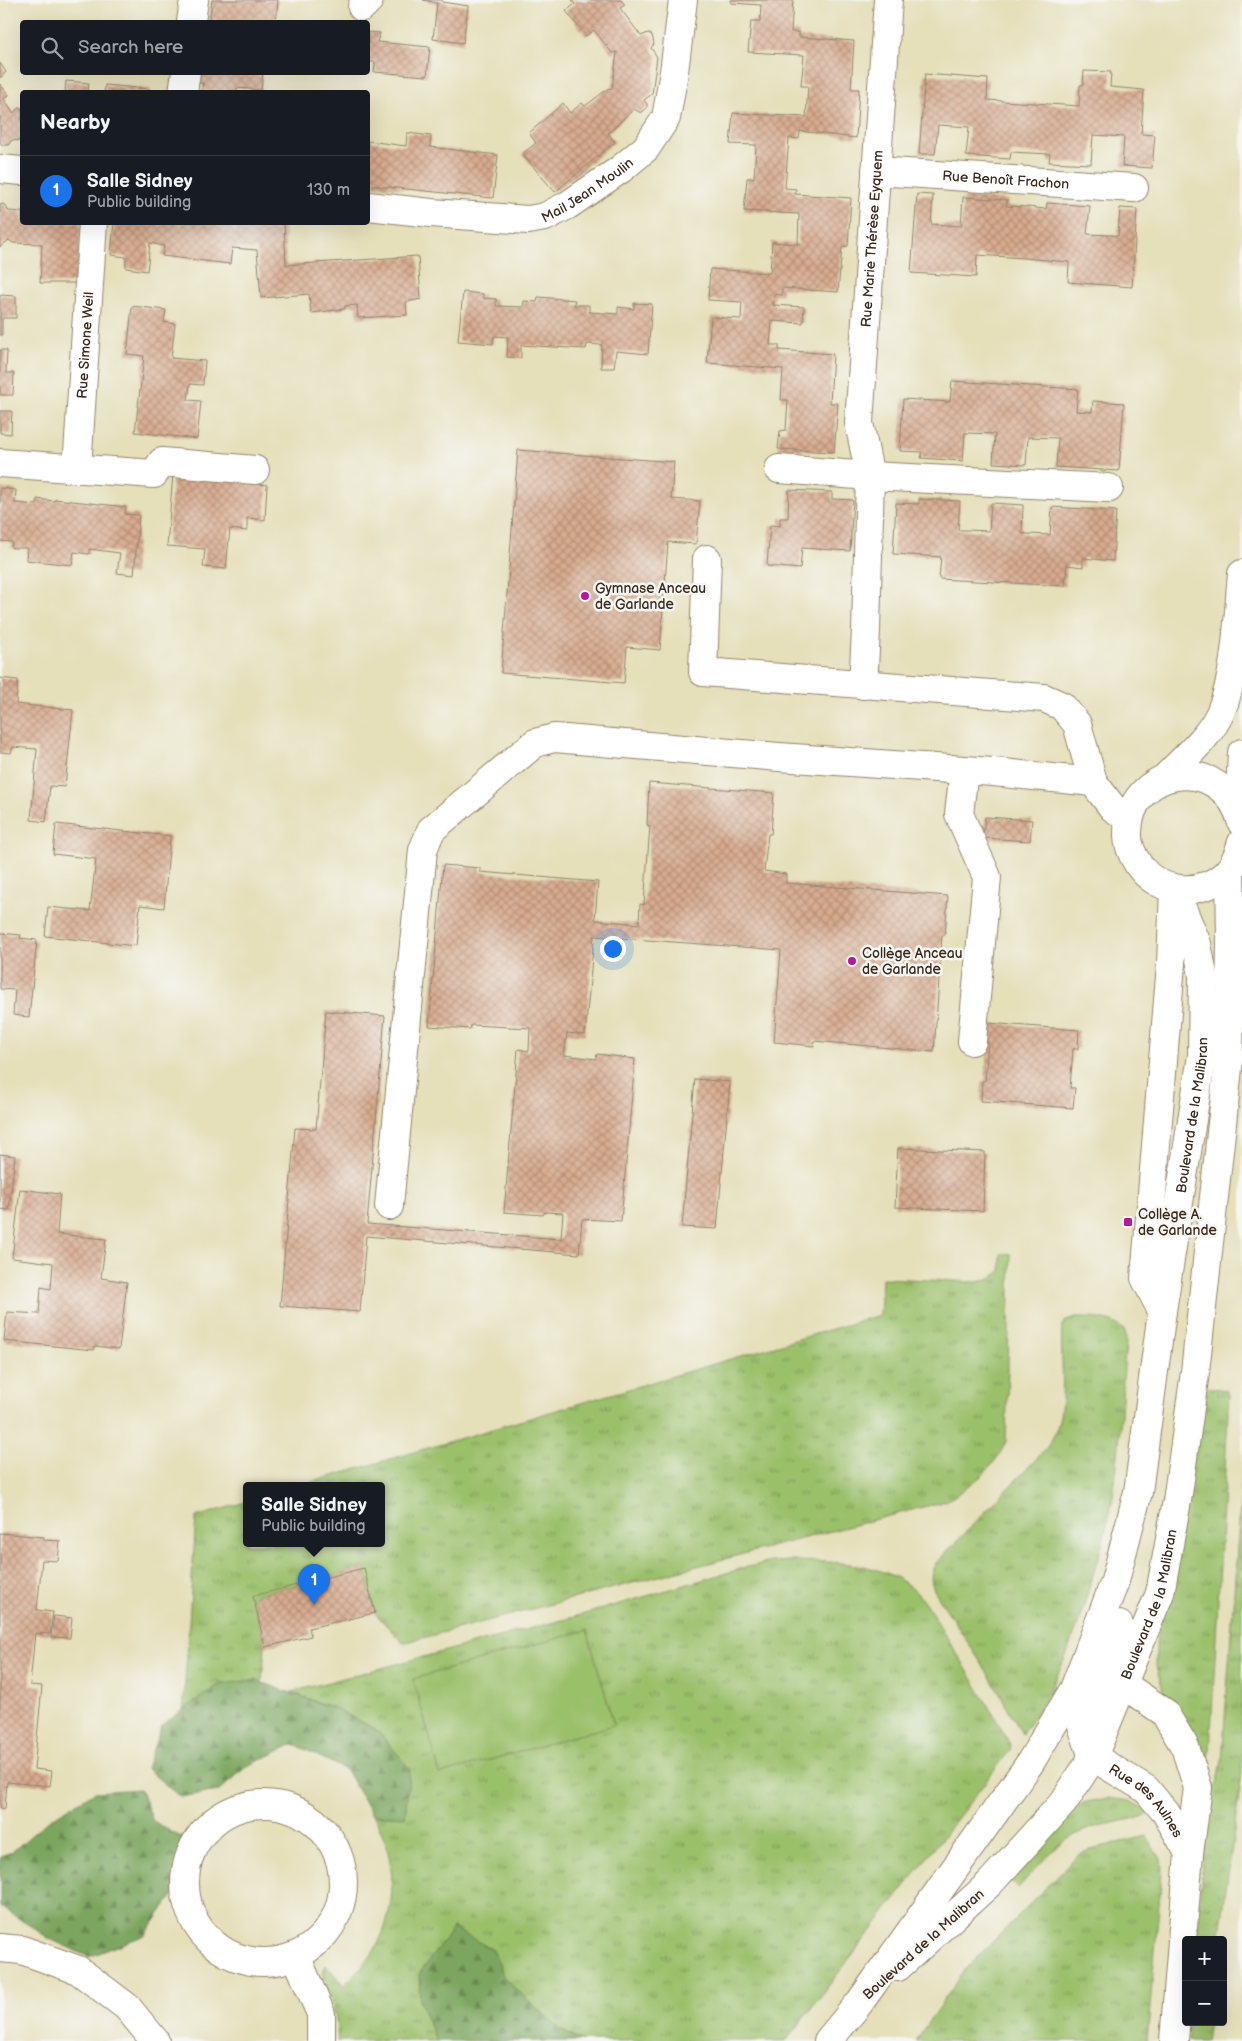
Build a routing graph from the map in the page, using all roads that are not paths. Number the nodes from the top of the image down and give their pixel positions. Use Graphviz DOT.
graph roads {
  1 [pos="194,0"];
  2 [pos="682,0"];
  3 [pos="888,0"];
  4 [pos="191,20"];
  5 [pos="186,75"];
  6 [pos="183,90"];
  7 [pos="0,169"];
  8 [pos="20,171"];
  9 [pos="876,171"];
  10 [pos="1134,188"];
  11 [pos="370,206"];
  12 [pos="93,225"];
  13 [pos="0,463"];
  14 [pos="77,469"];
  15 [pos="779,469"];
  16 [pos="255,470"];
  17 [pos="870,476"];
  18 [pos="1109,488"];
  19 [pos="706,559"];
  20 [pos="1242,574"];
  21 [pos="863,685"];
  22 [pos="1242,753"];
  23 [pos="964,770"];
  24 [pos="1165,778"];
  25 [pos="1093,782"];
  26 [pos="1240,817"];
  27 [pos="1130,819"];
  28 [pos="1242,842"];
  29 [pos="1230,869"];
  30 [pos="1174,889"];
  31 [pos="972,1041"];
  32 [pos="389,1206"];
  33 [pos="1162,1311"];
  34 [pos="1124,1685"];
  35 [pos="1086,1688"];
  36 [pos="1093,1757"];
  37 [pos="1189,1853"];
  38 [pos="0,1948"];
  39 [pos="296,1956"];
  40 [pos="860,2002"];
  41 [pos="155,2041"];
  42 [pos="321,2041"];
  43 [pos="828,2041"];
  44 [pos="1174,2041"];
  1 -- 4 [label="main road"];
  2 -- 11 [label="main road, Mail Jean Moulin"];
  3 -- 9 [label="main road, Rue Marie Thérèse Eyquem"];
  5 -- 6 [label="main road"];
  7 -- 8 [label="main road"];
  9 -- 10 [label="main road, Rue Benoît Frachon"];
  9 -- 17 [label="main road, Rue Marie Thérèse Eyquem"];
  12 -- 14 [label="main road, Rue Simone Weil"];
  13 -- 14 [label="main road"];
  14 -- 16 [label="main road"];
  15 -- 17 [label="main road"];
  17 -- 18 [label="main road"];
  17 -- 21 [label="main road, Rue Marie Thérèse Eyquem"];
  19 -- 21 [label="main road"];
  20 -- 24 [label="main road"];
  21 -- 25 [label="main road"];
  22 -- 26 [label="main road"];
  23 -- 25 [label="main road"];
  23 -- 31 [label="main road"];
  23 -- 32 [label="main road"];
  24 -- 26 [label="main road"];
  24 -- 27 [label="main road"];
  25 -- 27 [label="main road"];
  27 -- 30 [label="main road"];
  28 -- 29 [label="main road"];
  29 -- 30 [label="main road"];
  29 -- 34 [label="main road, Boulevard de la Malibran"];
  30 -- 33 [label="main road"];
  30 -- 33 [label="main road, Boulevard de la Malibran"];
  33 -- 35 [label="main road, Boulevard de la Malibran"];
  34 -- 35 [label="main road"];
  34 -- 36 [label="main road, Boulevard de la Malibran"];
  34 -- 37 [label="main road, Rue des Aulnes"];
  35 -- 36 [label="main road"];
  35 -- 40 [label="main road, Boulevard de la Malibran"];
  36 -- 37 [label="main road, Rue des Aulnes"];
  36 -- 40 [label="main road, Boulevard de la Malibran"];
  37 -- 44 [label="main road, Rue des Aulnes"];
  38 -- 41 [label="main road"];
  39 -- 39 [label="main road"];
  39 -- 42 [label="main road"];
  40 -- 43 [label="main road"];
}
